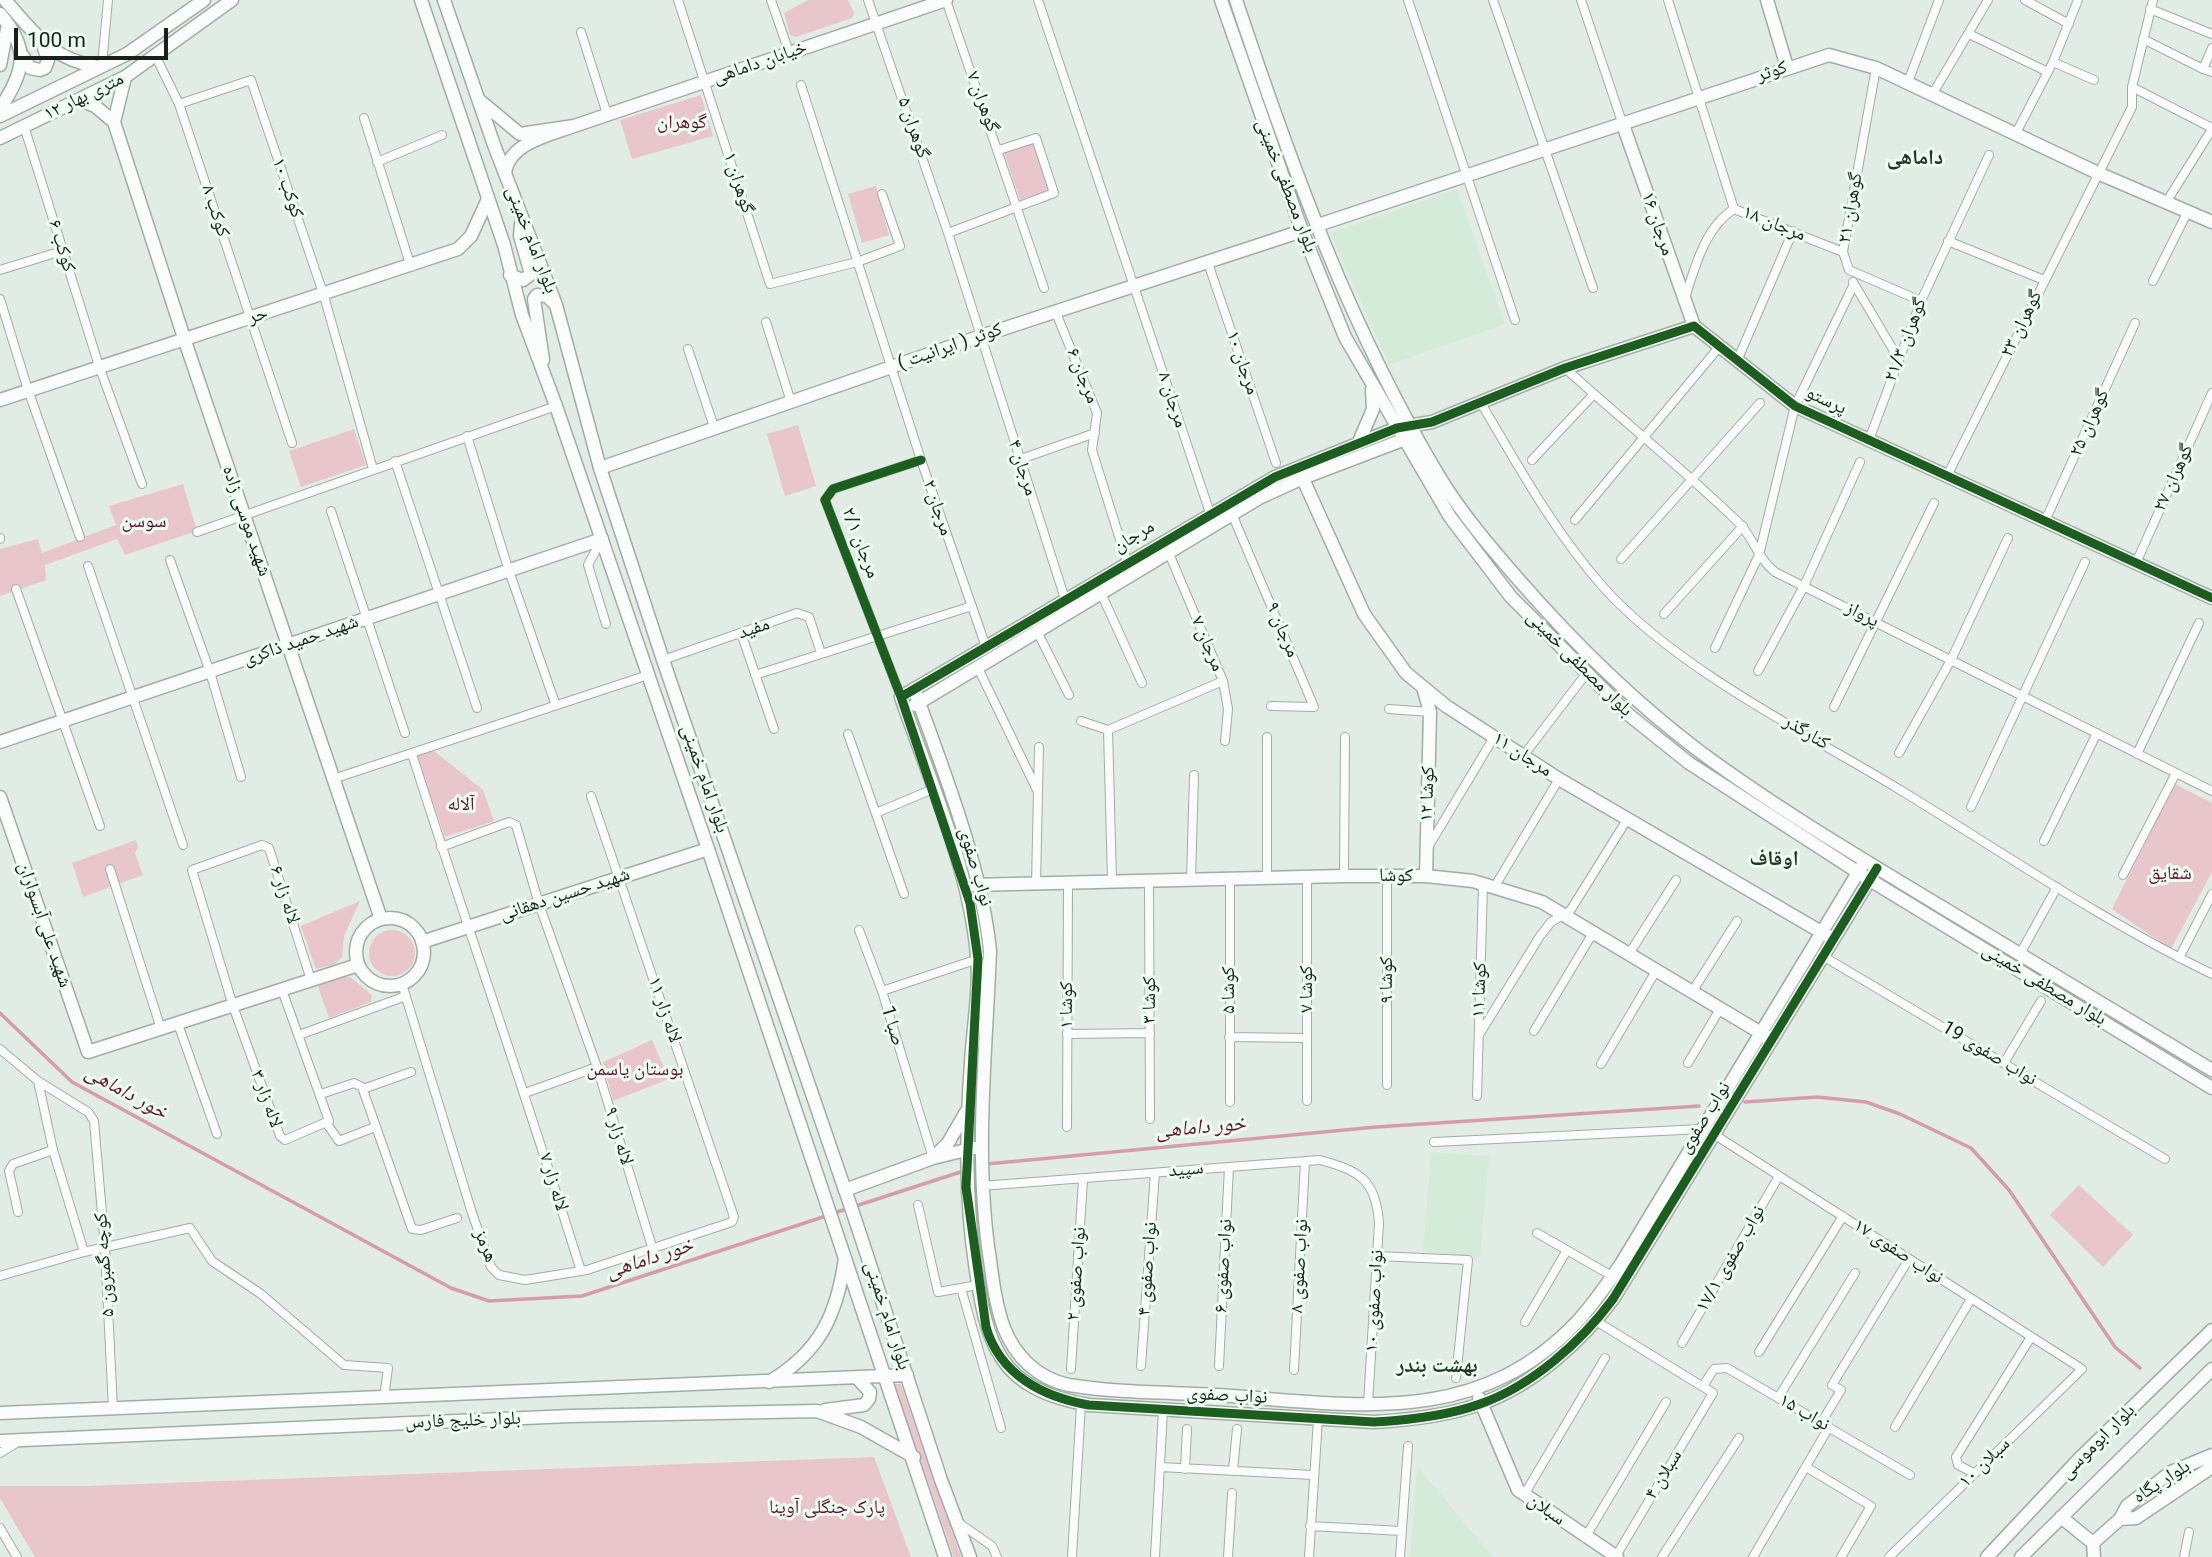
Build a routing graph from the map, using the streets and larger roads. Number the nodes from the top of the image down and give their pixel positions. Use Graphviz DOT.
graph roads {
  1 [pos="108,0"];
  2 [pos="232,0"];
  3 [pos="421,0"];
  4 [pos="444,0"];
  5 [pos="678,0"];
  6 [pos="771,0"];
  7 [pos="868,0"];
  8 [pos="946,0"];
  9 [pos="1038,0"];
  10 [pos="1220,0"];
  11 [pos="1236,0"];
  12 [pos="1409,0"];
  13 [pos="1493,0"];
  14 [pos="1581,0"];
  15 [pos="1668,0"];
  16 [pos="1767,0"];
  17 [pos="1939,0"];
  18 [pos="1988,0"];
  19 [pos="2025,0"];
  20 [pos="2078,0"];
  21 [pos="197,3"];
  22 [pos="2152,4"];
  23 [pos="8,9"];
  24 [pos="877,23"];
  25 [pos="2069,24"];
  26 [pos="581,32"];
  27 [pos="1969,34"];
  28 [pos="2212,34"];
  29 [pos="2143,38"];
  30 [pos="43,45"];
  31 [pos="2212,48"];
  32 [pos="789,52"];
  33 [pos="23,56"];
  34 [pos="156,57"];
  35 [pos="2053,62"];
  36 [pos="0,65"];
  37 [pos="100,66"];
  38 [pos="1787,67"];
  39 [pos="1876,68"];
  40 [pos="2203,69"];
  41 [pos="2049,72"];
  42 [pos="2212,72"];
  43 [pos="125,77"];
  44 [pos="2094,80"];
  45 [pos="704,82"];
  46 [pos="1908,82"];
  47 [pos="801,85"];
  48 [pos="2132,87"];
  49 [pos="1932,95"];
  50 [pos="1701,96"];
  51 [pos="79,100"];
  52 [pos="479,100"];
  53 [pos="179,104"];
  54 [pos="0,108"];
  55 [pos="607,114"];
  56 [pos="0,116"];
  57 [pos="364,118"];
  58 [pos="114,121"];
  59 [pos="1622,122"];
  60 [pos="24,126"];
  61 [pos="574,126"];
  62 [pos="2212,128"];
  63 [pos="442,135"];
  64 [pos="2015,135"];
  65 [pos="0,138"];
  66 [pos="1542,149"];
  67 [pos="999,150"];
  68 [pos="1989,155"];
  69 [pos="377,162"];
  70 [pos="505,173"];
  71 [pos="1465,174"];
  72 [pos="2099,174"];
  73 [pos="882,194"];
  74 [pos="488,199"];
  75 [pos="2167,201"];
  76 [pos="1018,205"];
  77 [pos="1734,209"];
  78 [pos="2188,211"];
  79 [pos="521,216"];
  80 [pos="2212,222"];
  81 [pos="1318,225"];
  82 [pos="1302,231"];
  83 [pos="1793,231"];
  84 [pos="948,233"];
  85 [pos="1948,241"];
  86 [pos="62,251"];
  87 [pos="1843,252"];
  88 [pos="857,262"];
  89 [pos="1208,262"];
  90 [pos="411,267"];
  91 [pos="0,270"];
  92 [pos="1849,270"];
  93 [pos="510,275"];
  94 [pos="2044,280"];
  95 [pos="2153,281"];
  96 [pos="1854,284"];
  97 [pos="1135,287"];
  98 [pos="1044,288"];
  99 [pos="1593,288"];
  100 [pos="324,296"];
  101 [pos="0,299"];
  102 [pos="1684,301"];
  103 [pos="1921,301"];
  104 [pos="556,305"];
  105 [pos="1056,313"];
  106 [pos="250,319"];
  107 [pos="1515,320"];
  108 [pos="766,322"];
  109 [pos="2135,323"];
  110 [pos="1694,326"];
  111 [pos="981,335"];
  112 [pos="184,341"];
  113 [pos="1720,346"];
  114 [pos="688,349"];
  115 [pos="1898,358"];
  116 [pos="1737,361"];
  117 [pos="99,366"];
  118 [pos="542,367"];
  119 [pos="891,368"];
  120 [pos="1565,368"];
  121 [pos="1370,382"];
  122 [pos="28,390"];
  123 [pos="2212,393"];
  124 [pos="1594,394"];
  125 [pos="0,400"];
  126 [pos="791,402"];
  127 [pos="1760,402"];
  128 [pos="1481,403"];
  129 [pos="556,406"];
  130 [pos="1794,407"];
  131 [pos="714,428"];
  132 [pos="1397,428"];
  133 [pos="1413,430"];
  134 [pos="1095,433"];
  135 [pos="467,436"];
  136 [pos="1645,438"];
  137 [pos="1404,440"];
  138 [pos="1869,440"];
  139 [pos="292,443"];
  140 [pos="1358,444"];
  141 [pos="921,460"];
  142 [pos="1018,460"];
  143 [pos="1532,460"];
  144 [pos="395,461"];
  145 [pos="1860,462"];
  146 [pos="1276,463"];
  147 [pos="600,468"];
  148 [pos="373,469"];
  149 [pos="1301,473"];
  150 [pos="1947,476"];
  151 [pos="1693,478"];
  152 [pos="142,484"];
  153 [pos="1934,503"];
  154 [pos="331,511"];
  155 [pos="1210,513"];
  156 [pos="1232,514"];
  157 [pos="244,515"];
  158 [pos="1575,520"];
  159 [pos="2045,521"];
  160 [pos="1743,526"];
  161 [pos="197,532"];
  162 [pos="80,537"];
  163 [pos="2008,538"];
  164 [pos="602,539"];
  165 [pos="1168,551"];
  166 [pos="1759,555"];
  167 [pos="1621,559"];
  168 [pos="170,560"];
  169 [pos="1127,562"];
  170 [pos="2085,562"];
  171 [pos="2136,563"];
  172 [pos="88,566"];
  173 [pos="509,571"];
  174 [pos="1094,581"];
  175 [pos="1804,586"];
  176 [pos="16,589"];
  177 [pos="1101,593"];
  178 [pos="438,596"];
  179 [pos="2212,598"];
  180 [pos="1065,599"];
  181 [pos="972,606"];
  182 [pos="1664,614"];
  183 [pos="366,619"];
  184 [pos="1874,622"];
  185 [pos="2199,623"];
  186 [pos="606,624"];
  187 [pos="1037,631"];
  188 [pos="741,633"];
  189 [pos="877,636"];
  190 [pos="288,646"];
  191 [pos="986,647"];
  192 [pos="1715,648"];
  193 [pos="821,653"];
  194 [pos="663,660"];
  195 [pos="1951,660"];
  196 [pos="977,666"];
  197 [pos="1758,671"];
  198 [pos="210,672"];
  199 [pos="1586,674"];
  200 [pos="648,675"];
  201 [pos="755,675"];
  202 [pos="1223,681"];
  203 [pos="1142,683"];
  204 [pos="1423,687"];
  205 [pos="914,689"];
  206 [pos="1069,695"];
  207 [pos="135,697"];
  208 [pos="901,697"];
  209 [pos="2024,697"];
  210 [pos="919,702"];
  211 [pos="555,703"];
  212 [pos="1271,706"];
  213 [pos="1834,707"];
  214 [pos="477,708"];
  215 [pos="1390,709"];
  216 [pos="905,711"];
  217 [pos="1430,712"];
  218 [pos="65,721"];
  219 [pos="1081,721"];
  220 [pos="774,729"];
  221 [pos="1108,730"];
  222 [pos="405,733"];
  223 [pos="2096,733"];
  224 [pos="848,734"];
  225 [pos="1267,737"];
  226 [pos="1345,737"];
  227 [pos="1494,737"];
  228 [pos="1225,741"];
  229 [pos="0,742"];
  230 [pos="1039,747"];
  231 [pos="1899,753"];
  232 [pos="412,754"];
  233 [pos="2137,754"];
  234 [pos="1523,756"];
  235 [pos="2176,773"];
  236 [pos="1194,775"];
  237 [pos="241,777"];
  238 [pos="333,779"];
  239 [pos="1559,779"];
  240 [pos="933,789"];
  241 [pos="2212,790"];
  242 [pos="1038,792"];
  243 [pos="591,796"];
  244 [pos="0,797"];
  245 [pos="1971,807"];
  246 [pos="876,813"];
  247 [pos="1628,818"];
  248 [pos="100,826"];
  249 [pos="2043,841"];
  250 [pos="183,845"];
  251 [pos="441,847"];
  252 [pos="709,849"];
  253 [pos="1426,851"];
  254 [pos="1865,861"];
  255 [pos="1877,868"];
  256 [pos="110,869"];
  257 [pos="1858,873"];
  258 [pos="2123,875"];
  259 [pos="1344,876"];
  260 [pos="1387,876"];
  261 [pos="1426,876"];
  262 [pos="1267,877"];
  263 [pos="1307,877"];
  264 [pos="619,878"];
  265 [pos="1191,878"];
  266 [pos="1230,878"];
  267 [pos="1112,880"];
  268 [pos="1149,880"];
  269 [pos="1676,880"];
  270 [pos="1870,880"];
  271 [pos="1068,882"];
  272 [pos="1036,883"];
  273 [pos="964,885"];
  274 [pos="978,885"];
  275 [pos="1489,885"];
  276 [pos="2057,887"];
  277 [pos="904,894"];
  278 [pos="2212,894"];
  279 [pos="539,904"];
  280 [pos="1564,915"];
  281 [pos="381,919"];
  282 [pos="1737,921"];
  283 [pos="467,926"];
  284 [pos="859,930"];
  285 [pos="1593,933"];
  286 [pos="1829,936"];
  287 [pos="422,942"];
  288 [pos="1818,953"];
  289 [pos="1629,954"];
  290 [pos="2020,954"];
  291 [pos="2179,958"];
  292 [pos="978,959"];
  293 [pos="358,965"];
  294 [pos="1657,971"];
  295 [pos="2212,974"];
  296 [pos="311,980"];
  297 [pos="282,990"];
  298 [pos="404,990"];
  299 [pos="882,991"];
  300 [pos="1692,992"];
  301 [pos="2041,1001"];
  302 [pos="233,1006"];
  303 [pos="1720,1009"];
  304 [pos="178,1024"];
  305 [pos="161,1029"];
  306 [pos="1534,1031"];
  307 [pos="1150,1033"];
  308 [pos="1067,1034"];
  309 [pos="299,1035"];
  310 [pos="1479,1035"];
  311 [pos="1229,1037"];
  312 [pos="1767,1037"];
  313 [pos="1307,1038"];
  314 [pos="0,1049"];
  315 [pos="1688,1063"];
  316 [pos="2004,1063"];
  317 [pos="1601,1064"];
  318 [pos="597,1067"];
  319 [pos="2212,1070"];
  320 [pos="411,1072"];
  321 [pos="38,1081"];
  322 [pos="1387,1085"];
  323 [pos="2212,1088"];
  324 [pos="363,1089"];
  325 [pos="525,1093"];
  326 [pos="321,1094"];
  327 [pos="1477,1096"];
  328 [pos="1307,1101"];
  329 [pos="1230,1102"];
  330 [pos="968,1109"];
  331 [pos="1150,1119"];
  332 [pos="328,1121"];
  333 [pos="376,1127"];
  334 [pos="1066,1127"];
  335 [pos="1709,1132"];
  336 [pos="217,1135"];
  337 [pos="1434,1142"];
  338 [pos="53,1150"];
  339 [pos="983,1150"];
  340 [pos="966,1153"];
  341 [pos="933,1158"];
  342 [pos="2165,1159"];
  343 [pos="1305,1161"];
  344 [pos="1229,1167"];
  345 [pos="1155,1173"];
  346 [pos="1779,1176"];
  347 [pos="4,1177"];
  348 [pos="1083,1180"];
  349 [pos="981,1181"];
  350 [pos="966,1184"];
  351 [pos="846,1194"];
  352 [pos="1377,1197"];
  353 [pos="918,1205"];
  354 [pos="18,1212"];
  355 [pos="1843,1216"];
  356 [pos="457,1218"];
  357 [pos="732,1222"];
  358 [pos="1537,1233"];
  359 [pos="105,1248"];
  360 [pos="653,1250"];
  361 [pos="1567,1250"];
  362 [pos="84,1252"];
  363 [pos="845,1254"];
  364 [pos="1377,1256"];
  365 [pos="1909,1259"];
  366 [pos="1626,1268"];
  367 [pos="580,1271"];
  368 [pos="1855,1273"];
  369 [pos="0,1276"];
  370 [pos="1612,1276"];
  371 [pos="978,1285"];
  372 [pos="961,1288"];
  373 [pos="1972,1299"];
  374 [pos="1597,1321"];
  375 [pos="1525,1322"];
  376 [pos="2212,1330"];
  377 [pos="2031,1337"];
  378 [pos="1682,1343"];
  379 [pos="1759,1352"];
  380 [pos="1605,1358"];
  381 [pos="1141,1366"];
  382 [pos="1219,1366"];
  383 [pos="1071,1369"];
  384 [pos="2082,1369"];
  385 [pos="2212,1369"];
  386 [pos="1294,1370"];
  387 [pos="907,1375"];
  388 [pos="885,1377"];
  389 [pos="857,1378"];
  390 [pos="1456,1378"];
  391 [pos="768,1383"];
  392 [pos="1703,1387"];
  393 [pos="1476,1391"];
  394 [pos="1163,1392"];
  395 [pos="384,1398"];
  396 [pos="1778,1398"];
  397 [pos="1318,1402"];
  398 [pos="1666,1402"];
  399 [pos="1081,1404"];
  400 [pos="1368,1404"];
  401 [pos="1481,1404"];
  402 [pos="113,1409"];
  403 [pos="817,1410"];
  404 [pos="1163,1410"];
  405 [pos="0,1413"];
  406 [pos="1318,1419"];
  407 [pos="1825,1425"];
  408 [pos="1895,1427"];
  409 [pos="1001,1428"];
  410 [pos="1187,1429"];
  411 [pos="1237,1429"];
  412 [pos="1739,1438"];
  413 [pos="23,1440"];
  414 [pos="0,1441"];
  415 [pos="1408,1446"];
  416 [pos="0,1453"];
  417 [pos="2212,1455"];
  418 [pos="914,1457"];
  419 [pos="1160,1467"];
  420 [pos="1805,1467"];
  421 [pos="2212,1467"];
  422 [pos="1185,1469"];
  423 [pos="1233,1471"];
  424 [pos="1974,1473"];
  425 [pos="1313,1475"];
  426 [pos="1910,1475"];
  427 [pos="1232,1493"];
  428 [pos="1524,1495"];
  429 [pos="2061,1517"];
  430 [pos="2120,1519"];
  431 [pos="957,1522"];
  432 [pos="1310,1526"];
  433 [pos="0,1528"];
  434 [pos="1402,1531"];
  435 [pos="2189,1532"];
  436 [pos="1586,1538"];
  437 [pos="2093,1543"];
  438 [pos="17,1557"];
  439 [pos="945,1557"];
  440 [pos="970,1557"];
  441 [pos="997,1557"];
  442 [pos="1072,1557"];
  443 [pos="1155,1557"];
  444 [pos="1228,1557"];
  445 [pos="1309,1557"];
  446 [pos="1400,1557"];
  447 [pos="1616,1557"];
  448 [pos="1662,1557"];
  449 [pos="1754,1557"];
  450 [pos="1841,1557"];
  451 [pos="1889,1557"];
  452 [pos="1987,1557"];
  453 [pos="2021,1557"];
  454 [pos="2094,1557"];
  455 [pos="2184,1557"];
  1 -- 37 [label="street"];
  2 -- 34 [label="street, ۱۲ متری بهار"];
  3 -- 74 [label="street, بلوار امام خمینی"];
  4 -- 52 [label="street, بلوار امام خمینی"];
  5 -- 45 [label="street, گوهران ۱"];
  6 -- 32 [label="street"];
  7 -- 24 [label="street, گوهران ۵"];
  8 -- 24 [label="street, خیابان داماهی"];
  8 -- 67 [label="street, گوهران ۷"];
  9 -- 97 [label="street, مرجان ۸"];
  10 -- 82 [label="street, بلوار مصطفی خمینی"];
  11 -- 81 [label="street, بلوار مصطفی خمینی"];
  12 -- 71 [label="street"];
  13 -- 66 [label="street"];
  14 -- 59 [label="street"];
  15 -- 50 [label="street, مرجان ۱۸"];
  16 -- 38 [label="street"];
  17 -- 46 [label="street"];
  18 -- 27 [label="street"];
  19 -- 25 [label="street"];
  20 -- 25 [label="street"];
  21 -- 37 [label="street, ۱۲ متری بهار"];
  22 -- 28 [label="street"];
  22 -- 29 [label="street, گوهران ۲۳"];
  23 -- 30 [label="street"];
  23 -- 33 [label="street"];
  23 -- 36 [label="street"];
  24 -- 32 [label="street, خیابان داماهی"];
  24 -- 84 [label="street, گوهران ۵"];
  25 -- 35 [label="street"];
  26 -- 55 [label="street"];
  27 -- 41 [label="street"];
  27 -- 49 [label="street"];
  29 -- 40 [label="street"];
  29 -- 48 [label="street, گوهران ۲۳"];
  30 -- 33 [label="street"];
  30 -- 37 [label="street"];
  31 -- 40 [label="street"];
  32 -- 45 [label="street, خیابان داماهی"];
  33 -- 54 [label="street"];
  34 -- 43 [label="street, ۱۲ متری بهار"];
  34 -- 53 [label="street, کوکب ۸"];
  35 -- 41 [label="street"];
  35 -- 44 [label="street"];
  37 -- 56 [label="street, ۱۲ متری بهار"];
  38 -- 39 [label="street, کوثر"];
  38 -- 50 [label="street, کوثر"];
  39 -- 46 [label="street, کوثر"];
  39 -- 87 [label="street, گوهران ۲۱"];
  40 -- 42 [label="street"];
  41 -- 64 [label="street"];
  43 -- 51 [label="street, ۱۲ متری بهار"];
  43 -- 58 [label="street"];
  45 -- 55 [label="street, خیابان داماهی"];
  45 -- 88 [label="street, گوهران ۱"];
  46 -- 49 [label="street, کوثر"];
  47 -- 88 [label="street, مرجان ۲"];
  48 -- 62 [label="street"];
  48 -- 72 [label="street, گوهران ۲۳"];
  49 -- 64 [label="street, کوثر"];
  50 -- 59 [label="street, کوثر"];
  50 -- 77 [label="street, مرجان ۱۸"];
  51 -- 58 [label="street"];
  51 -- 60 [label="street, ۱۲ متری بهار"];
  52 -- 61 [label="street, خیابان داماهی"];
  52 -- 70 [label="street, بلوار امام خمینی"];
  53 -- 100 [label="street, کوکب ۱۰"];
  53 -- 106 [label="street, کوکب ۸"];
  55 -- 61 [label="street, خیابان داماهی"];
  57 -- 69 [label="street"];
  58 -- 112 [label="street, شهید موسی زاده"];
  59 -- 66 [label="street, کوثر"];
  59 -- 102 [label="street, مرجان ۱۶"];
  60 -- 65 [label="street, ۱۲ متری بهار"];
  60 -- 86 [label="street, کوکب ۶"];
  61 -- 70 [label="street, خیابان داماهی"];
  62 -- 75 [label="street"];
  63 -- 69 [label="street"];
  64 -- 72 [label="street, کوثر"];
  66 -- 71 [label="street, کوثر"];
  66 -- 99 [label="street"];
  67 -- 76 [label="street, گوهران ۷"];
  67 -- 76 [label="street"];
  68 -- 85 [label="street, گوهران ۲۱/۳"];
  69 -- 90 [label="street"];
  70 -- 79 [label="street, بلوار امام خمینی"];
  71 -- 81 [label="street, کوثر"];
  71 -- 107 [label="street"];
  72 -- 75 [label="street, کوثر"];
  72 -- 94 [label="street, گوهران ۲۳"];
  73 -- 88 [label="street"];
  74 -- 90 [label="street, حر"];
  74 -- 93 [label="street, بلوار امام خمینی"];
  75 -- 78 [label="street, کوثر"];
  76 -- 84 [label="street"];
  76 -- 98 [label="street, گوهران ۷"];
  77 -- 83 [label="street, مرجان ۱۸"];
  77 -- 102 [label="street"];
  78 -- 80 [label="street, کوثر"];
  78 -- 95 [label="street"];
  79 -- 93 [label="street"];
  79 -- 104 [label="street, بلوار امام خمینی"];
  81 -- 133 [label="street, بلوار مصطفی خمینی"];
  82 -- 89 [label="street, کوثر ( ایرانیت )"];
  82 -- 121 [label="street, بلوار مصطفی خمینی"];
  83 -- 87 [label="street, مرجان ۱۸"];
  83 -- 116 [label="street"];
  84 -- 111 [label="street, گوهران ۵"];
  85 -- 94 [label="street"];
  85 -- 103 [label="street, گوهران ۲۱/۳"];
  86 -- 91 [label="street"];
  86 -- 117 [label="street, کوکب ۶"];
  87 -- 92 [label="street, گوهران ۲۱"];
  88 -- 119 [label="street, مرجان ۲"];
  89 -- 97 [label="street, کوثر ( ایرانیت )"];
  89 -- 146 [label="street, مرجان ۱۰"];
  90 -- 100 [label="street, حر"];
  92 -- 96 [label="street"];
  92 -- 103 [label="street, گوهران ۲۱"];
  93 -- 118 [label="street, بلوار امام خمینی"];
  94 -- 150 [label="street, گوهران ۲۳"];
  96 -- 115 [label="street"];
  96 -- 130 [label="street"];
  97 -- 105 [label="street, کوثر ( ایرانیت )"];
  97 -- 155 [label="street, مرجان ۸"];
  100 -- 106 [label="street, حر"];
  100 -- 148 [label="street, کوکب ۱۰"];
  101 -- 122 [label="street"];
  102 -- 110 [label="street, مرجان ۱۶"];
  103 -- 115 [label="street, گوهران ۲۱/۳"];
  104 -- 118 [label="street"];
  104 -- 147 [label="street, بلوار امام خمینی"];
  105 -- 111 [label="street, کوثر ( ایرانیت )"];
  105 -- 134 [label="street, مرجان ۶"];
  106 -- 112 [label="street, حر"];
  106 -- 139 [label="street, کوکب ۸"];
  108 -- 126 [label="street"];
  109 -- 159 [label="street, گوهران ۲۵"];
  110 -- 113 [label="street, پرستو"];
  110 -- 120 [label="street"];
  111 -- 119 [label="street, کوثر ( ایرانیت )"];
  111 -- 142 [label="street, مرجان ۴"];
  112 -- 117 [label="street, حر"];
  112 -- 157 [label="street, شهید موسی زاده"];
  113 -- 116 [label="street, پرستو"];
  113 -- 136 [label="street"];
  114 -- 131 [label="street"];
  115 -- 138 [label="street, گوهران ۲۱/۳"];
  116 -- 130 [label="street, پرستو"];
  117 -- 122 [label="street, حر"];
  117 -- 152 [label="street, کوکب ۶"];
  118 -- 129 [label="street, بلوار امام خمینی"];
  119 -- 126 [label="street, کوثر ( ایرانیت )"];
  119 -- 141 [label="street, مرجان ۲"];
  120 -- 124 [label="street, پرواز"];
  120 -- 128 [label="street"];
  121 -- 132 [label="street, بلوار مصطفی خمینی"];
  121 -- 140 [label="street"];
  122 -- 125 [label="street, حر"];
  122 -- 162 [label="street"];
  123 -- 171 [label="street, گوهران ۲۷"];
  124 -- 136 [label="street, پرواز"];
  124 -- 143 [label="street"];
  126 -- 131 [label="street, کوثر ( ایرانیت )"];
  127 -- 151 [label="street"];
  128 -- 133 [label="street"];
  128 -- 276 [label="street, کنارگذر"];
  129 -- 135 [label="street"];
  129 -- 164 [label="street, بلوار امام خمینی"];
  130 -- 138 [label="street, پرستو"];
  130 -- 166 [label="street"];
  131 -- 147 [label="street, کوثر ( ایرانیت )"];
  132 -- 133 [label="street, مرجان"];
  132 -- 137 [label="street, بلوار مصطفی خمینی"];
  132 -- 140 [label="street, مرجان"];
  133 -- 137 [label="street, مرجان"];
  133 -- 254 [label="street, بلوار مصطفی خمینی"];
  134 -- 142 [label="street"];
  134 -- 169 [label="street, مرجان ۶"];
  135 -- 144 [label="street"];
  135 -- 173 [label="street"];
  136 -- 151 [label="street, پرواز"];
  136 -- 158 [label="street"];
  137 -- 149 [label="street, مرجان"];
  137 -- 199 [label="street, بلوار مصطفی خمینی"];
  138 -- 150 [label="street, پرستو"];
  140 -- 149 [label="street, مرجان"];
  141 -- 181 [label="street, مرجان ۲"];
  141 -- 189 [label="street, مرجان ۲/۱"];
  142 -- 180 [label="street, مرجان ۴"];
  144 -- 148 [label="street"];
  144 -- 178 [label="street"];
  145 -- 175 [label="street"];
  147 -- 194 [label="street, بلوار امام خمینی"];
  148 -- 157 [label="street"];
  149 -- 155 [label="street, مرجان"];
  149 -- 156 [label="street, مرجان"];
  149 -- 204 [label="street, مرجان ۱۱"];
  150 -- 159 [label="street, پرستو"];
  151 -- 160 [label="street, پرواز"];
  151 -- 167 [label="street"];
  153 -- 184 [label="street"];
  154 -- 183 [label="street"];
  155 -- 169 [label="street, مرجان"];
  156 -- 165 [label="street, مرجان"];
  156 -- 212 [label="street, مرجان ۹"];
  157 -- 161 [label="street"];
  157 -- 190 [label="street, شهید موسی زاده"];
  159 -- 171 [label="street, پرستو"];
  160 -- 166 [label="street, پرواز"];
  160 -- 182 [label="street"];
  163 -- 195 [label="street"];
  164 -- 173 [label="street, شهید حمید ذاکری"];
  164 -- 186 [label="street"];
  164 -- 200 [label="street, بلوار امام خمینی"];
  165 -- 177 [label="street, مرجان"];
  165 -- 202 [label="street, مرجان ۷"];
  166 -- 175 [label="street, پرواز"];
  166 -- 192 [label="street"];
  168 -- 198 [label="street"];
  169 -- 174 [label="street, مرجان"];
  170 -- 209 [label="street"];
  171 -- 179 [label="street, پرستو"];
  172 -- 207 [label="street"];
  173 -- 178 [label="street, شهید حمید ذاکری"];
  173 -- 211 [label="street"];
  174 -- 177 [label="street"];
  174 -- 180 [label="street, مرجان"];
  175 -- 184 [label="street, پرواز"];
  175 -- 197 [label="street"];
  176 -- 218 [label="street"];
  177 -- 187 [label="street, مرجان"];
  177 -- 203 [label="street"];
  178 -- 183 [label="street, شهید حمید ذاکری"];
  178 -- 214 [label="street"];
  180 -- 191 [label="street, مرجان"];
  181 -- 189 [label="street"];
  181 -- 191 [label="street, مرجان ۲"];
  183 -- 190 [label="street, شهید حمید ذاکری"];
  183 -- 222 [label="street"];
  184 -- 195 [label="street, پرواز"];
  184 -- 213 [label="street"];
  185 -- 233 [label="street"];
  187 -- 196 [label="street, مرجان"];
  187 -- 206 [label="street"];
  188 -- 193 [label="street, مفید"];
  188 -- 194 [label="street, مفید"];
  188 -- 201 [label="street"];
  189 -- 193 [label="street"];
  189 -- 208 [label="street, مرجان ۲/۱"];
  190 -- 198 [label="street, شهید حمید ذاکری"];
  190 -- 238 [label="street, شهید موسی زاده"];
  191 -- 205 [label="street, مرجان"];
  193 -- 201 [label="street"];
  194 -- 351 [label="street, بلوار امام خمینی"];
  195 -- 209 [label="street, پرواز"];
  195 -- 231 [label="street"];
  196 -- 210 [label="street, مرجان"];
  196 -- 242 [label="street"];
  198 -- 207 [label="street, شهید حمید ذاکری"];
  198 -- 237 [label="street"];
  199 -- 234 [label="street"];
  199 -- 257 [label="street, بلوار مصطفی خمینی"];
  200 -- 211 [label="street"];
  200 -- 252 [label="street, بلوار امام خمینی"];
  201 -- 220 [label="street"];
  202 -- 221 [label="street"];
  202 -- 228 [label="street, مرجان ۷"];
  204 -- 217 [label="street, کوشا ۱۲"];
  204 -- 227 [label="street, مرجان ۱۱"];
  205 -- 208 [label="street, مرجان"];
  205 -- 210 [label="street, نواب صفوی"];
  207 -- 218 [label="street, شهید حمید ذاکری"];
  207 -- 250 [label="street"];
  208 -- 216 [label="street, نواب صفوی"];
  209 -- 223 [label="street, پرواز"];
  209 -- 245 [label="street"];
  210 -- 216 [label="street, مرجان"];
  210 -- 274 [label="street, نواب صفوی"];
  211 -- 232 [label="street"];
  215 -- 217 [label="street"];
  216 -- 240 [label="street, نواب صفوی"];
  217 -- 253 [label="street, کوشا ۱۲"];
  218 -- 229 [label="street, شهید حمید ذاکری"];
  218 -- 248 [label="street"];
  219 -- 221 [label="street"];
  221 -- 267 [label="street"];
  223 -- 233 [label="street, پرواز"];
  223 -- 249 [label="street"];
  224 -- 246 [label="street"];
  225 -- 262 [label="street"];
  226 -- 259 [label="street"];
  227 -- 234 [label="street, مرجان ۱۱"];
  227 -- 253 [label="street"];
  230 -- 242 [label="street"];
  232 -- 238 [label="street"];
  232 -- 251 [label="street, لاله زار ۷"];
  233 -- 235 [label="street, پرواز"];
  234 -- 239 [label="street, مرجان ۱۱"];
  235 -- 241 [label="street, پرواز"];
  235 -- 258 [label="street"];
  236 -- 265 [label="street"];
  238 -- 281 [label="street, شهید موسی زاده"];
  239 -- 247 [label="street, مرجان ۱۱"];
  239 -- 275 [label="street"];
  240 -- 246 [label="street"];
  240 -- 273 [label="street, نواب صفوی"];
  242 -- 272 [label="street"];
  243 -- 264 [label="street, لاله زار ۱۱"];
  244 -- 305 [label="street, شهید علی آبسواران"];
  246 -- 277 [label="street"];
  247 -- 280 [label="street"];
  247 -- 286 [label="street, مرجان ۱۱"];
  251 -- 279 [label="street, لاله زار ۹"];
  251 -- 283 [label="street, لاله زار ۷"];
  252 -- 264 [label="street, شهید حسین دهقانی"];
  252 -- 363 [label="street, بلوار امام خمینی"];
  253 -- 261 [label="street, کوشا ۱۲"];
  254 -- 255 [label="street, بلوار مصطفی خمینی"];
  254 -- 257 [label="street, نواب صفوی"];
  255 -- 270 [label="street, نواب صفوی"];
  255 -- 290 [label="street, بلوار مصطفی خمینی"];
  256 -- 305 [label="street"];
  257 -- 270 [label="street, بلوار مصطفی خمینی"];
  257 -- 286 [label="street, نواب صفوی"];
  259 -- 260 [label="street, کوشا"];
  259 -- 263 [label="street, کوشا"];
  260 -- 261 [label="street, کوشا"];
  260 -- 322 [label="street, کوشا ۹"];
  261 -- 275 [label="street, کوشا"];
  262 -- 263 [label="street, کوشا"];
  262 -- 266 [label="street, کوشا"];
  263 -- 313 [label="street, کوشا ۷"];
  264 -- 279 [label="street, شهید حسین دهقانی"];
  264 -- 357 [label="street, لاله زار ۱۱"];
  265 -- 266 [label="street, کوشا"];
  265 -- 268 [label="street, کوشا"];
  266 -- 311 [label="street, کوشا ۵"];
  267 -- 268 [label="street, کوشا"];
  267 -- 271 [label="street, کوشا"];
  268 -- 307 [label="street, کوشا ۳"];
  269 -- 289 [label="street"];
  270 -- 286 [label="street, نواب صفوی"];
  270 -- 323 [label="street, بلوار مصطفی خمینی"];
  271 -- 272 [label="street, کوشا"];
  271 -- 308 [label="street, کوشا ۱"];
  272 -- 274 [label="street, کوشا"];
  273 -- 274 [label="street, کوشا"];
  273 -- 292 [label="street, نواب صفوی"];
  274 -- 339 [label="street, نواب صفوی"];
  275 -- 280 [label="street, کوشا"];
  275 -- 310 [label="street, کوشا ۱۱"];
  276 -- 290 [label="street"];
  276 -- 291 [label="street, کنارگذر"];
  278 -- 291 [label="street"];
  279 -- 283 [label="street, شهید حسین دهقانی"];
  279 -- 318 [label="street, لاله زار ۹"];
  280 -- 285 [label="street, کوشا"];
  280 -- 310 [label="street"];
  281 -- 287 [label="street"];
  281 -- 293 [label="street"];
  282 -- 300 [label="street"];
  283 -- 287 [label="street, شهید حسین دهقانی"];
  283 -- 325 [label="street, لاله زار ۷"];
  284 -- 299 [label="street"];
  285 -- 289 [label="street, کوشا"];
  285 -- 306 [label="street"];
  286 -- 288 [label="street, نواب صفوی"];
  287 -- 298 [label="street"];
  288 -- 312 [label="street, نواب صفوی"];
  288 -- 316 [label="street, نواب صفوی 19"];
  289 -- 294 [label="street, کوشا"];
  290 -- 319 [label="street, بلوار مصطفی خمینی"];
  291 -- 295 [label="street, کنارگذر"];
  292 -- 299 [label="street, صبا 1"];
  292 -- 330 [label="street, نواب صفوی"];
  293 -- 296 [label="street"];
  293 -- 298 [label="street"];
  294 -- 300 [label="street, کوشا"];
  294 -- 317 [label="street"];
  296 -- 297 [label="street"];
  296 -- 302 [label="street, لاله زار ۶"];
  297 -- 302 [label="street"];
  297 -- 309 [label="street"];
  298 -- 309 [label="street"];
  298 -- 367 [label="street, هرمز"];
  299 -- 341 [label="street, صبا 1"];
  300 -- 303 [label="street, کوشا"];
  301 -- 316 [label="street"];
  302 -- 304 [label="street"];
  302 -- 332 [label="street, لاله زار ۳"];
  303 -- 312 [label="street, کوشا"];
  303 -- 315 [label="street"];
  304 -- 305 [label="street"];
  304 -- 336 [label="street"];
  307 -- 308 [label="street"];
  307 -- 331 [label="street, کوشا ۳"];
  308 -- 334 [label="street, کوشا ۱"];
  309 -- 326 [label="street"];
  310 -- 327 [label="street, کوشا ۱۱"];
  311 -- 313 [label="street"];
  311 -- 329 [label="street, کوشا ۵"];
  312 -- 335 [label="street, نواب صفوی"];
  313 -- 328 [label="street, کوشا ۷"];
  314 -- 321 [label="street"];
  316 -- 342 [label="street, نواب صفوی 19"];
  318 -- 325 [label="street"];
  318 -- 360 [label="street, لاله زار ۹"];
  320 -- 324 [label="street"];
  321 -- 338 [label="street"];
  321 -- 359 [label="street, کوچه گمبرون ۵"];
  324 -- 326 [label="street"];
  324 -- 333 [label="street"];
  325 -- 367 [label="street, لاله زار ۷"];
  326 -- 332 [label="street"];
  330 -- 340 [label="street, نواب صفوی"];
  330 -- 341 [label="street"];
  332 -- 333 [label="street"];
  333 -- 356 [label="street"];
  335 -- 337 [label="street"];
  335 -- 346 [label="street, نواب صفوی ۱۷"];
  335 -- 366 [label="street, نواب صفوی"];
  338 -- 347 [label="street"];
  338 -- 362 [label="street"];
  339 -- 340 [label="street"];
  339 -- 349 [label="street, نواب صفوی"];
  340 -- 341 [label="street"];
  340 -- 350 [label="street, نواب صفوی"];
  341 -- 351 [label="street"];
  343 -- 344 [label="street, سپید"];
  343 -- 352 [label="street, سپید"];
  343 -- 386 [label="street, نواب صفوی ۸"];
  344 -- 345 [label="street, سپید"];
  344 -- 382 [label="street, نواب صفوی ۶"];
  345 -- 348 [label="street, سپید"];
  345 -- 381 [label="street, نواب صفوی ۴"];
  346 -- 355 [label="street, نواب صفوی ۱۷"];
  346 -- 378 [label="street, نواب صفوی ۱۷/۱"];
  347 -- 354 [label="street"];
  348 -- 349 [label="street, سپید"];
  348 -- 383 [label="street, نواب صفوی ۲"];
  349 -- 350 [label="street"];
  349 -- 394 [label="street, نواب صفوی"];
  350 -- 371 [label="street, نواب صفوی"];
  351 -- 387 [label="street, بلوار امام خمینی"];
  352 -- 364 [label="street, نواب صفوی ۱۰"];
  353 -- 372 [label="street"];
  355 -- 365 [label="street, نواب صفوی ۱۷"];
  355 -- 379 [label="street"];
  357 -- 360 [label="street, هرمز"];
  358 -- 361 [label="street"];
  359 -- 362 [label="street"];
  359 -- 395 [label="street"];
  359 -- 402 [label="street, کوچه گمبرون ۵"];
  360 -- 367 [label="street, هرمز"];
  361 -- 370 [label="street"];
  361 -- 375 [label="street"];
  362 -- 369 [label="street"];
  363 -- 388 [label="street, بلوار امام خمینی"];
  363 -- 391 [label="street"];
  364 -- 390 [label="street"];
  364 -- 400 [label="street, نواب صفوی ۱۰"];
  365 -- 373 [label="street, نواب صفوی ۱۷"];
  365 -- 407 [label="street"];
  366 -- 370 [label="street, نواب صفوی"];
  366 -- 374 [label="street, نواب صفوی"];
  368 -- 396 [label="street"];
  370 -- 393 [label="street, نواب صفوی"];
  371 -- 372 [label="street"];
  371 -- 399 [label="street, نواب صفوی"];
  372 -- 409 [label="street"];
  373 -- 377 [label="street, نواب صفوی ۱۷"];
  373 -- 408 [label="street"];
  374 -- 392 [label="street"];
  374 -- 401 [label="street, نواب صفوی"];
  376 -- 452 [label="street, بلوار ابوموسی"];
  377 -- 384 [label="street, نواب صفوی ۱۷"];
  377 -- 424 [label="street"];
  380 -- 428 [label="street"];
  384 -- 424 [label="street, سبلان ۱۰"];
  385 -- 429 [label="street, بلوار ابوموسی"];
  387 -- 388 [label="street, بلوار خلیج فارس"];
  387 -- 431 [label="street, بلوار امام خمینی"];
  388 -- 389 [label="street, بلوار خلیج فارس"];
  388 -- 418 [label="street, بلوار امام خمینی"];
  389 -- 391 [label="street, بلوار خلیج فارس"];
  389 -- 403 [label="street"];
  391 -- 395 [label="street, بلوار خلیج فارس"];
  392 -- 396 [label="street, نواب ۱۵"];
  392 -- 447 [label="street, سبلان ۴"];
  393 -- 400 [label="street, نواب صفوی"];
  393 -- 401 [label="street, سبلان"];
  394 -- 397 [label="street, نواب صفوی"];
  394 -- 404 [label="street"];
  395 -- 402 [label="street, بلوار خلیج فارس"];
  396 -- 407 [label="street, نواب ۱۵"];
  397 -- 400 [label="street, نواب صفوی"];
  397 -- 406 [label="street"];
  398 -- 436 [label="street"];
  399 -- 404 [label="street, نواب صفوی"];
  399 -- 442 [label="street"];
  401 -- 406 [label="street, نواب صفوی"];
  401 -- 428 [label="street, سبلان"];
  402 -- 405 [label="street, بلوار خلیج فارس"];
  403 -- 413 [label="street, بلوار خلیج فارس"];
  403 -- 418 [label="street, بلوار خلیج فارس"];
  404 -- 406 [label="street, نواب صفوی"];
  404 -- 419 [label="street"];
  406 -- 425 [label="street"];
  407 -- 420 [label="street"];
  407 -- 426 [label="street, نواب ۱۵"];
  410 -- 422 [label="street"];
  411 -- 423 [label="street"];
  412 -- 448 [label="street"];
  413 -- 414 [label="street, بلوار خلیج فارس"];
  413 -- 416 [label="street"];
  415 -- 434 [label="street"];
  417 -- 430 [label="street, بلوار پگاه"];
  418 -- 439 [label="street, بلوار امام خمینی"];
  419 -- 422 [label="street"];
  419 -- 443 [label="street"];
  420 -- 449 [label="street"];
  420 -- 450 [label="street"];
  421 -- 430 [label="street, بلوار پگاه"];
  422 -- 423 [label="street"];
  423 -- 425 [label="street"];
  424 -- 451 [label="street, سبلان ۱۰"];
  425 -- 432 [label="street"];
  427 -- 444 [label="street"];
  428 -- 436 [label="street, سبلان"];
  429 -- 437 [label="street"];
  429 -- 453 [label="street, بلوار ابوموسی"];
  430 -- 437 [label="street, بلوار پگاه"];
  431 -- 440 [label="street, بلوار امام خمینی"];
  431 -- 441 [label="street"];
  432 -- 434 [label="street"];
  432 -- 445 [label="street"];
  433 -- 438 [label="street"];
  434 -- 446 [label="street"];
  435 -- 455 [label="street"];
  436 -- 447 [label="street, سبلان"];
  437 -- 454 [label="street"];
}
